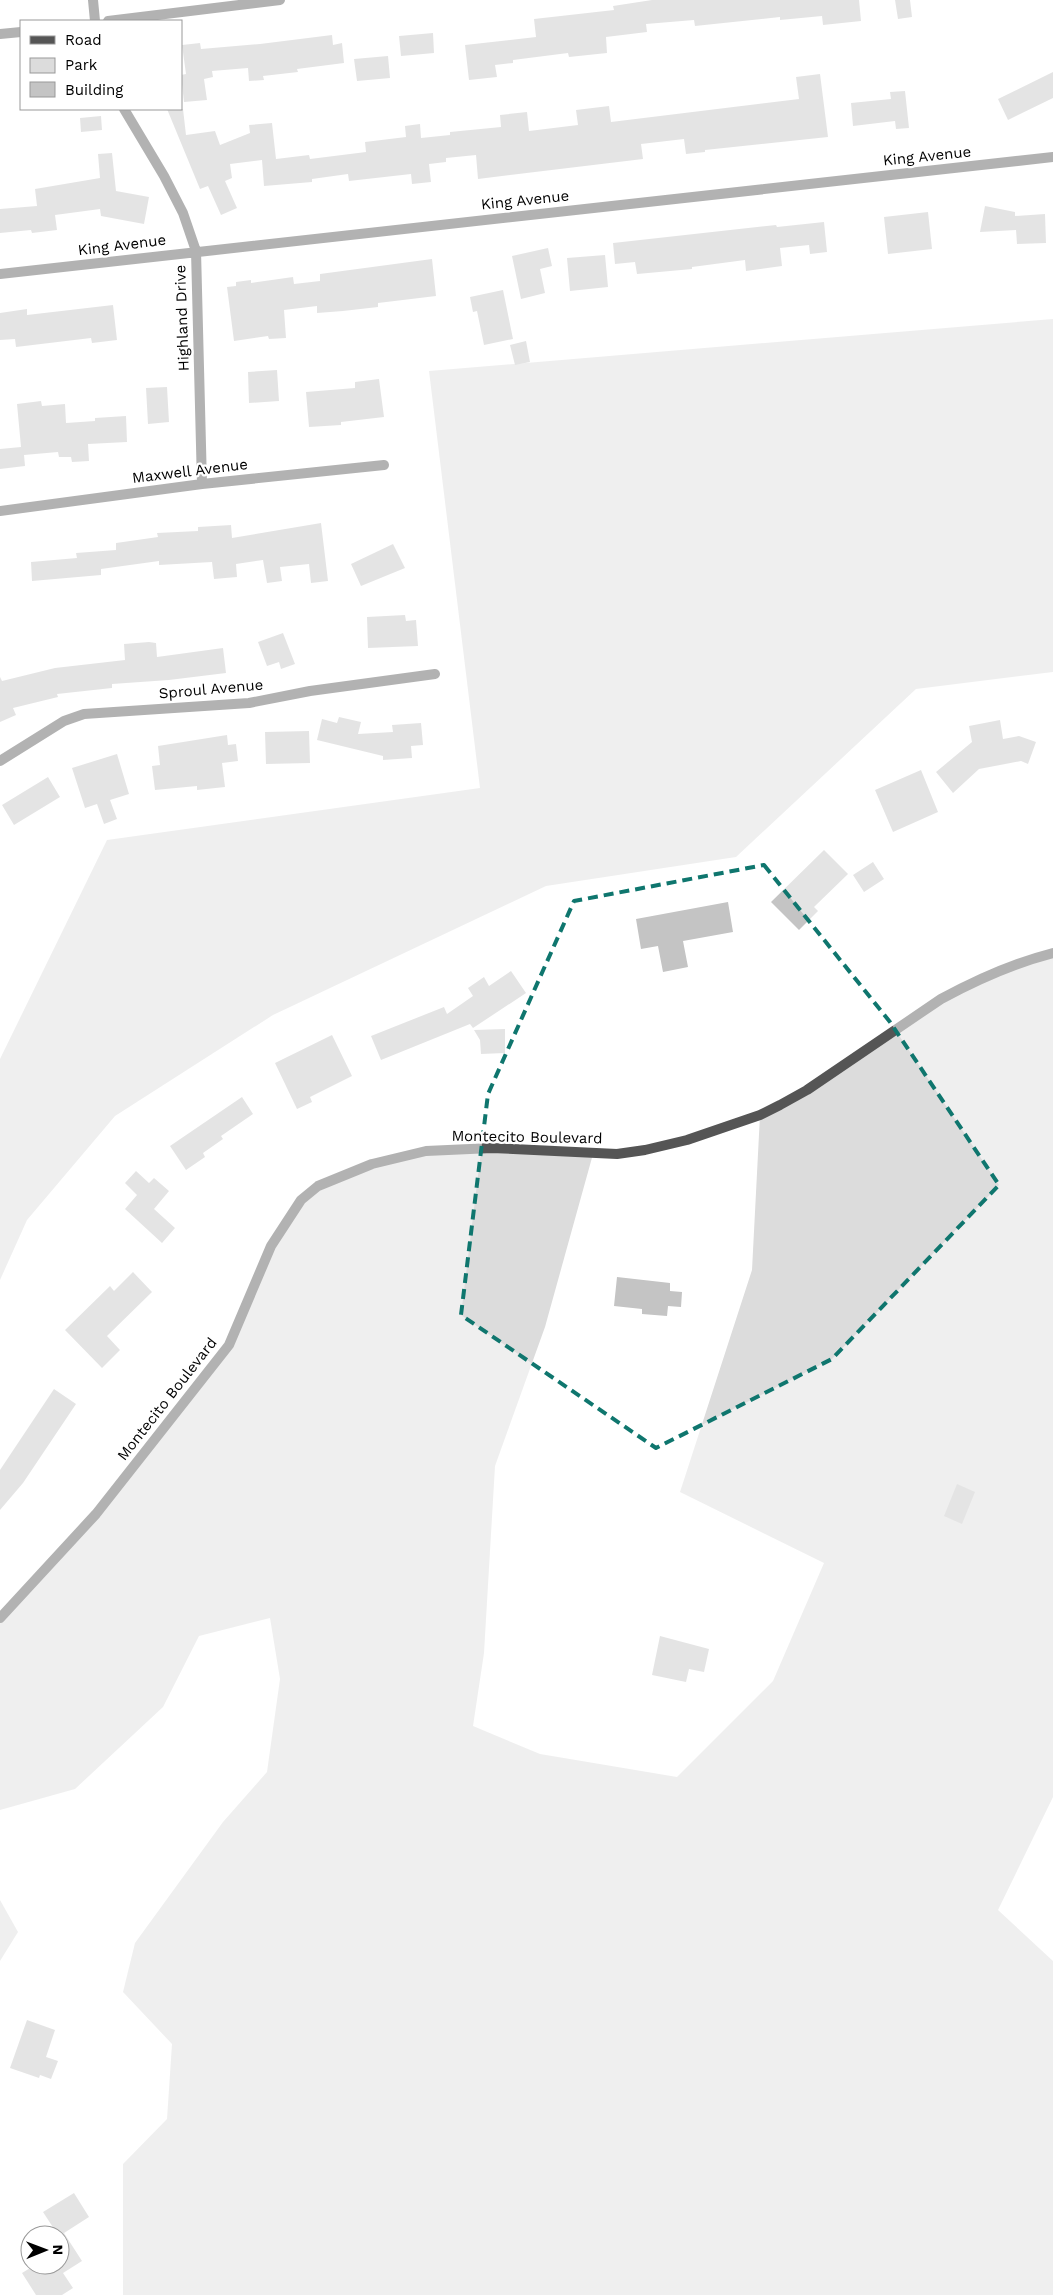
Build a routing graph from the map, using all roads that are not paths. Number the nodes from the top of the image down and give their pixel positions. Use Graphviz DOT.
graph roads {
  1 [pos="93,0"];
  2 [pos="280,0"];
  3 [pos="95,20"];
  4 [pos="116,20"];
  5 [pos="20,32"];
  6 [pos="0,34"];
  7 [pos="125,110"];
  8 [pos="1053,157"];
  9 [pos="196,251"];
  10 [pos="0,274"];
  11 [pos="384,465"];
  12 [pos="202,484"];
  13 [pos="0,511"];
  14 [pos="435,674"];
  15 [pos="0,761"];
  16 [pos="1053,953"];
  17 [pos="0,1618"];
  1 -- 3 [label="street"];
  2 -- 4 [label="street"];
  5 -- 6 [label="street"];
  7 -- 9 [label="street, Highland Drive"];
  8 -- 9 [label="street, King Avenue"];
  9 -- 10 [label="street, King Avenue"];
  9 -- 12 [label="street, Highland Drive"];
  11 -- 12 [label="street, Maxwell Avenue"];
  12 -- 13 [label="street, Maxwell Avenue"];
  14 -- 15 [label="street, Sproul Avenue"];
  16 -- 17 [label="street, Montecito Boulevard"];
}
